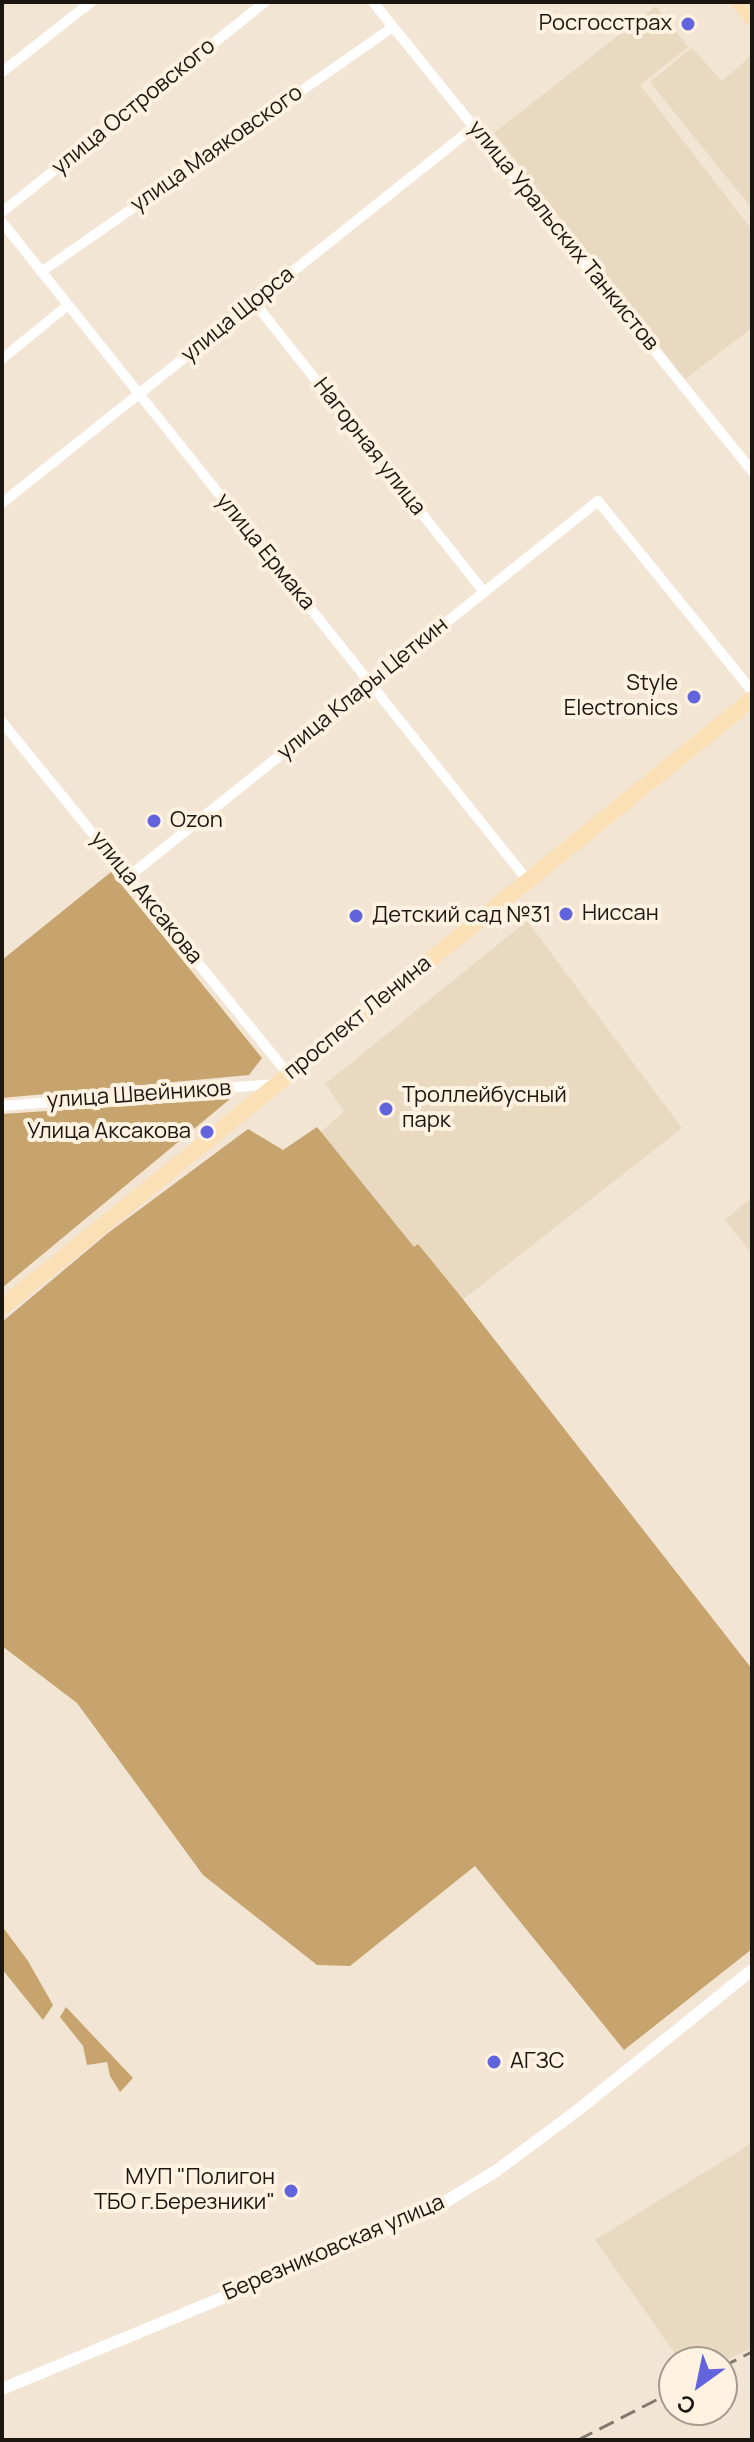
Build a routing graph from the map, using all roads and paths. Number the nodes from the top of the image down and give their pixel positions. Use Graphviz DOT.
graph roads {
  1 [pos="91,2"];
  2 [pos="265,2"];
  3 [pos="373,2"];
  4 [pos="739,2"];
  5 [pos="752,18"];
  6 [pos="393,27"];
  7 [pos="2,72"];
  8 [pos="474,127"];
  9 [pos="2,212"];
  10 [pos="2,222"];
  11 [pos="41,272"];
  12 [pos="254,302"];
  13 [pos="68,305"];
  14 [pos="2,359"];
  15 [pos="138,394"];
  16 [pos="752,471"];
  17 [pos="2,503"];
  18 [pos="484,592"];
  19 [pos="370,683"];
  20 [pos="752,691"];
  21 [pos="752,699"];
  22 [pos="2,722"];
  23 [pos="128,877"];
  24 [pos="528,881"];
  25 [pos="283,1080"];
  26 [pos="2,1106"];
  27 [pos="2,1307"];
  28 [pos="752,1970"];
  29 [pos="2,2389"];
  1 -- 7 [label="street"];
  2 -- 9 [label="street, улица Островского"];
  3 -- 6 [label="street, улица Уральских Танкистов"];
  4 -- 5 [label="main road"];
  6 -- 8 [label="street, улица Уральских Танкистов"];
  6 -- 11 [label="street, улица Маяковского"];
  8 -- 12 [label="street, улица Щорса"];
  8 -- 16 [label="street, улица Уральских Танкистов"];
  10 -- 11 [label="street, улица Ермака"];
  11 -- 13 [label="street, улица Ермака"];
  12 -- 15 [label="street, улица Щорса"];
  12 -- 18 [label="street, Нагорная улица"];
  13 -- 14 [label="street"];
  13 -- 15 [label="street, улица Ермака"];
  15 -- 17 [label="street, улица Щорса"];
  15 -- 19 [label="street, улица Ермака"];
  18 -- 19 [label="street, улица Клары Цеткин"];
  18 -- 20 [label="street, улица Клары Цеткин"];
  19 -- 23 [label="street, улица Клары Цеткин"];
  19 -- 24 [label="street, улица Ермака"];
  21 -- 24 [label="main road, проспект Ленина"];
  22 -- 23 [label="street, улица Аксакова"];
  23 -- 25 [label="street, улица Аксакова"];
  24 -- 25 [label="main road, проспект Ленина"];
  25 -- 26 [label="street, улица Швейников"];
  25 -- 27 [label="main road, проспект Ленина"];
  28 -- 29 [label="street, Березниковская улица"];
}
